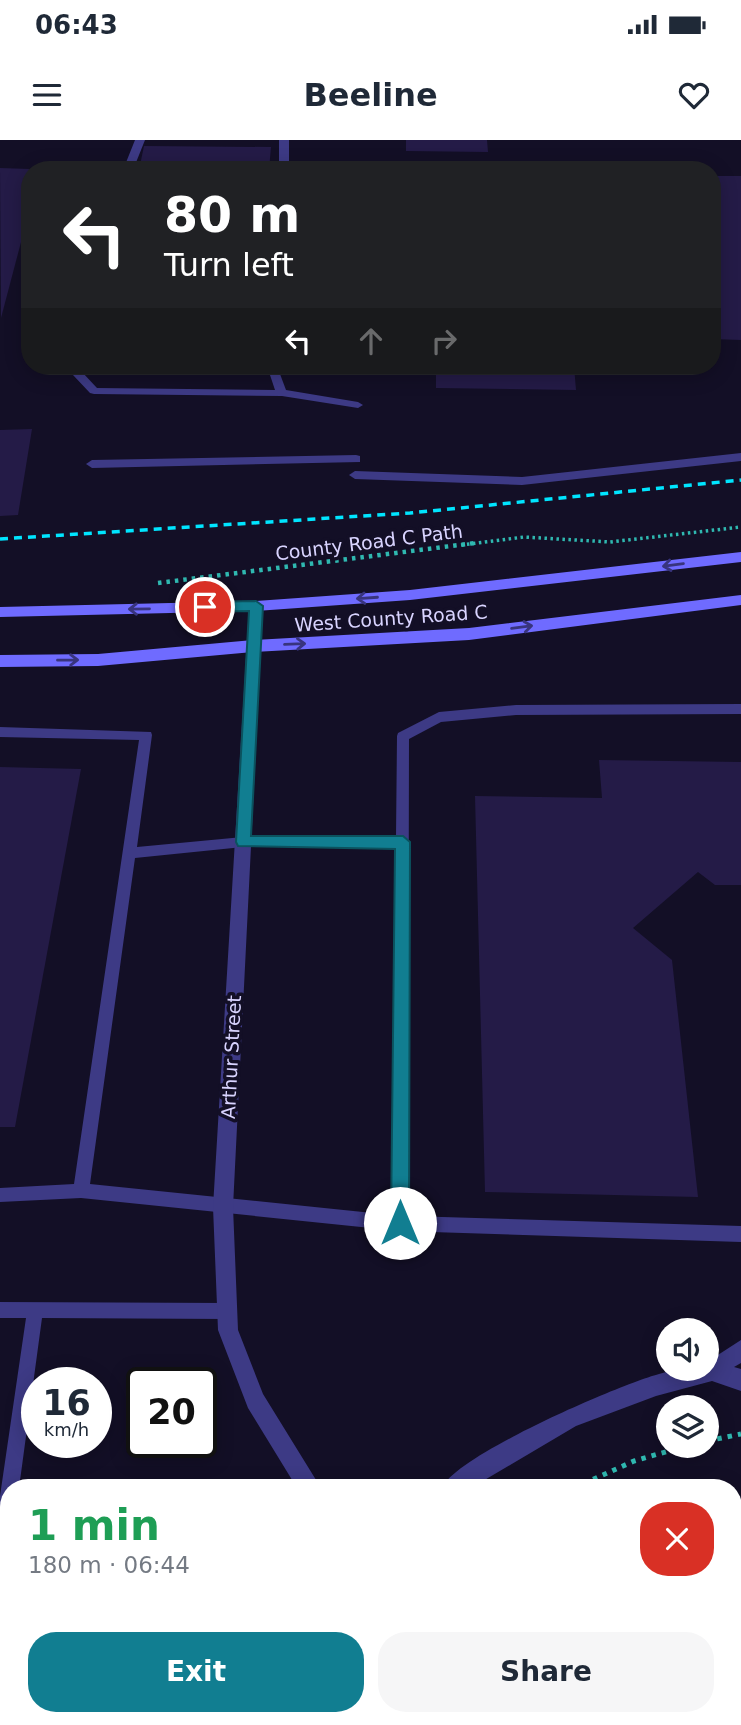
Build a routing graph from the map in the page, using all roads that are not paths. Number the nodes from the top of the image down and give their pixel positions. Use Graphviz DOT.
graph roads {
  1 [pos="139,140"];
  2 [pos="284,140"];
  3 [pos="131,161"];
  4 [pos="284,161"];
  5 [pos="79,375"];
  6 [pos="274,375"];
  7 [pos="282,393"];
  8 [pos="358,405"];
  9 [pos="741,457"];
  10 [pos="355,459"];
  11 [pos="92,464"];
  12 [pos="355,475"];
  13 [pos="741,557"];
  14 [pos="741,600"];
  15 [pos="256,606"];
  16 [pos="0,612"];
  17 [pos="253,646"];
  18 [pos="0,662"];
  19 [pos="741,709"];
  20 [pos="0,732"];
  21 [pos="243,842"];
  22 [pos="403,842"];
  23 [pos="130,853"];
  24 [pos="81,1191"];
  25 [pos="0,1195"];
  26 [pos="223,1207"];
  27 [pos="400,1223"];
  28 [pos="741,1234"];
  29 [pos="0,1310"];
  30 [pos="35,1310"];
  31 [pos="227,1311"];
  32 [pos="741,1350"];
  33 [pos="719,1366"];
  34 [pos="719,1373"];
  35 [pos="741,1380"];
  36 [pos="672,1381"];
  37 [pos="11,1479"];
  38 [pos="304,1479"];
  39 [pos="464,1479"];
  1 -- 3 [label="lane"];
  2 -- 4 [label="lane"];
  5 -- 7 [label="lane"];
  6 -- 7 [label="lane"];
  7 -- 8 [label="lane"];
  9 -- 12 [label="lane"];
  10 -- 11 [label="lane"];
  13 -- 15 [label="main road, West County Road C, one-way"];
  17 -- 14 [label="main road, West County Road C, one-way"];
  15 -- 16 [label="main road, West County Road C, one-way"];
  15 -- 17 [label="street, Arthur Street"];
  18 -- 17 [label="main road, West County Road C, one-way"];
  17 -- 21 [label="street, Arthur Street"];
  19 -- 22 [label="lane"];
  20 -- 23 [label="lane"];
  21 -- 22 [label="lane"];
  21 -- 23 [label="lane"];
  21 -- 26 [label="street, Arthur Street"];
  22 -- 27 [label="lane"];
  23 -- 24 [label="lane"];
  24 -- 25 [label="lane"];
  24 -- 26 [label="lane"];
  26 -- 27 [label="lane"];
  26 -- 31 [label="street, Arthur Street"];
  27 -- 28 [label="lane"];
  29 -- 30 [label="lane"];
  30 -- 31 [label="lane"];
  30 -- 37 [label="lane"];
  31 -- 38 [label="street, Arthur Street"];
  32 -- 33 [label="street"];
  34 -- 35 [label="street"];
  36 -- 39 [label="street"];
}
